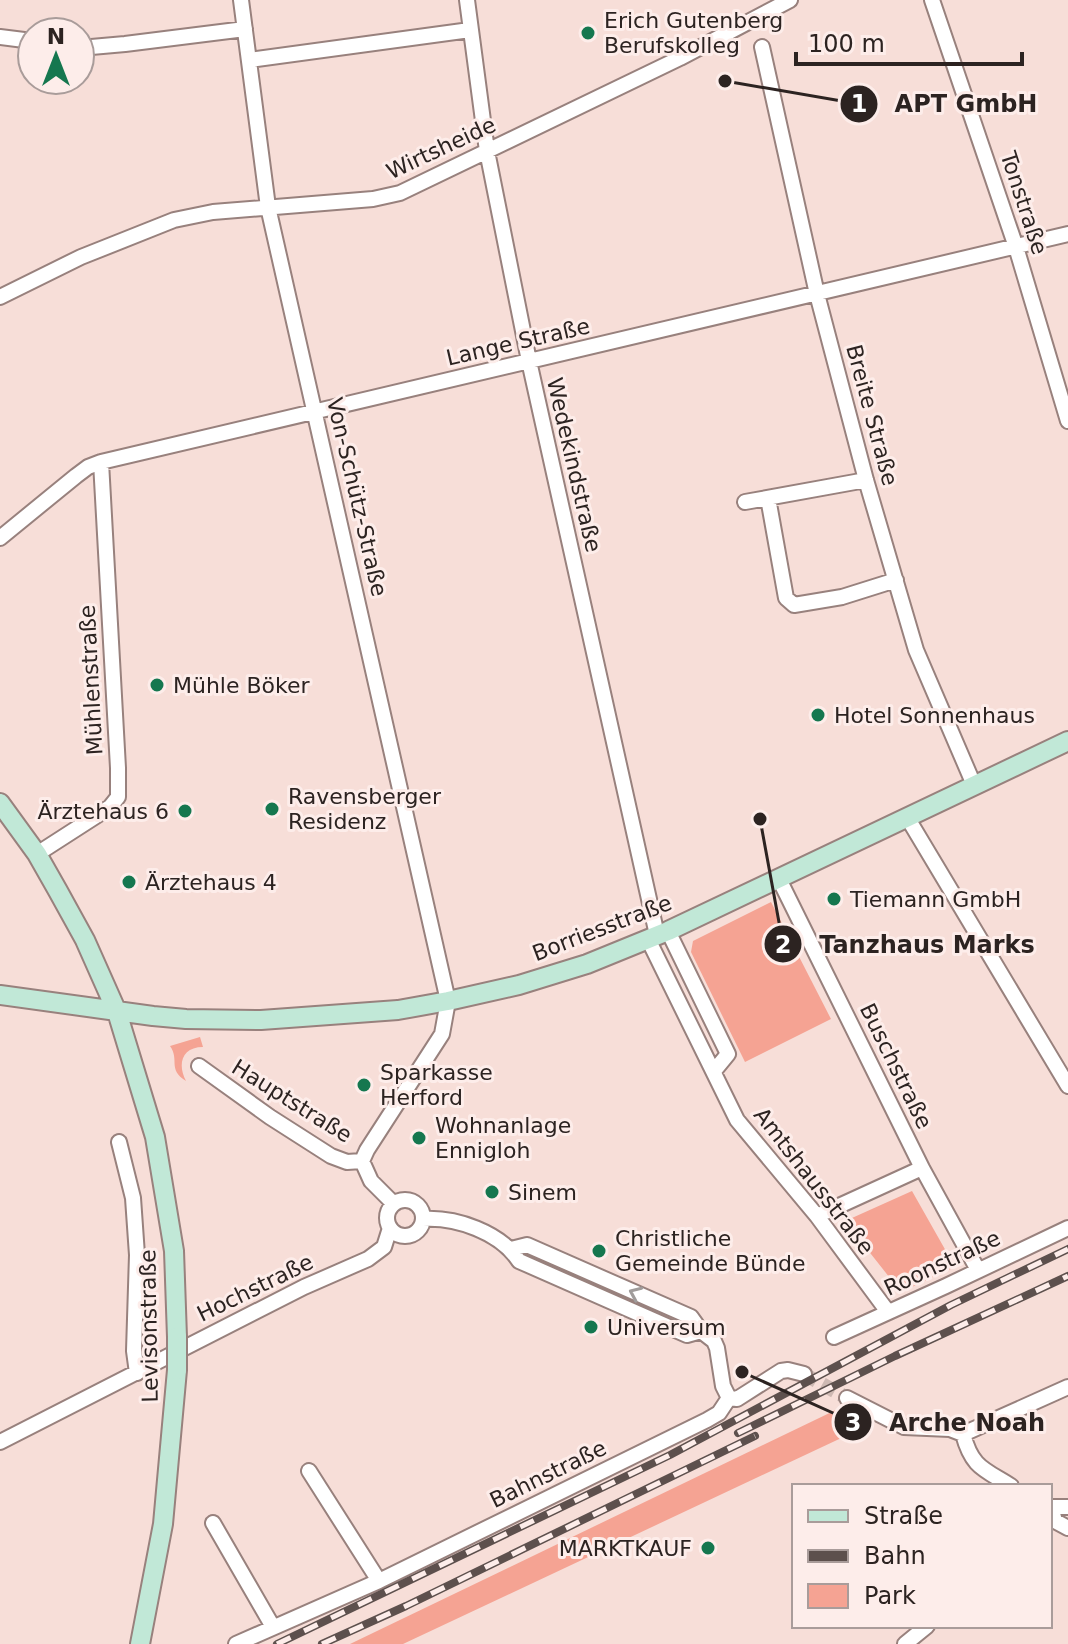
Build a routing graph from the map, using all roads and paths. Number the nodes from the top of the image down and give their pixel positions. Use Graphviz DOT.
graph roads {
  1 [pos="241,0"];
  2 [pos="467,0"];
  3 [pos="790,0"];
  4 [pos="932,0"];
  5 [pos="245,29"];
  6 [pos="470,30"];
  7 [pos="96,47"];
  8 [pos="762,47"];
  9 [pos="249,60"];
  10 [pos="487,151"];
  11 [pos="268,207"];
  12 [pos="1068,234"];
  13 [pos="1016,247"];
  14 [pos="817,294"];
  15 [pos="0,297"];
  16 [pos="529,361"];
  17 [pos="315,413"];
  18 [pos="1068,421"];
  19 [pos="101,462"];
  20 [pos="866,480"];
  21 [pos="768,498"];
  22 [pos="745,502"];
  23 [pos="0,538"];
  24 [pos="896,580"];
  25 [pos="1068,741"];
  26 [pos="974,785"];
  27 [pos="0,803"];
  28 [pos="907,817"];
  29 [pos="37,854"];
  30 [pos="779,879"];
  31 [pos="658,935"];
  32 [pos="0,995"];
  33 [pos="448,1001"];
  34 [pos="117,1012"];
  35 [pos="199,1066"];
  36 [pos="714,1071"];
  37 [pos="1068,1086"];
  38 [pos="119,1142"];
  39 [pos="362,1161"];
  40 [pos="922,1168"];
  41 [pos="393,1203"];
  42 [pos="817,1216"];
  43 [pos="423,1219"];
  44 [pos="390,1228"];
  45 [pos="1068,1228"];
  46 [pos="978,1270"];
  47 [pos="888,1312"];
  48 [pos="834,1337"];
  49 [pos="137,1373"];
  50 [pos="804,1374"];
  51 [pos="1068,1387"];
  52 [pos="729,1398"];
  53 [pos="847,1398"];
  54 [pos="963,1434"];
  55 [pos="0,1442"];
  56 [pos="309,1471"];
  57 [pos="1008,1484"];
  58 [pos="1052,1513"];
  59 [pos="213,1523"];
  60 [pos="1068,1528"];
  61 [pos="379,1581"];
  62 [pos="273,1627"];
  63 [pos="925,1628"];
  64 [pos="141,1639"];
  65 [pos="236,1644"];
  66 [pos="905,1644"];
  1 -- 5 [label="street, Von-Schütz-Straße"];
  2 -- 6 [label="street, Wedekindstraße"];
  3 -- 10 [label="street, Wirtsheide"];
  4 -- 13 [label="street, Tonstraße"];
  5 -- 7 [label="street"];
  5 -- 9 [label="street, Von-Schütz-Straße"];
  6 -- 9 [label="street"];
  6 -- 10 [label="street, Wedekindstraße"];
  8 -- 14 [label="street, Breite Straße"];
  9 -- 11 [label="street, Von-Schütz-Straße"];
  10 -- 11 [label="street, Wirtsheide"];
  10 -- 16 [label="street, Wedekindstraße"];
  11 -- 15 [label="street, Wirtsheide"];
  11 -- 17 [label="street, Von-Schütz-Straße"];
  12 -- 13 [label="street, Lange Straße"];
  13 -- 14 [label="street, Lange Straße"];
  13 -- 18 [label="street, Tonstraße"];
  14 -- 16 [label="street, Lange Straße"];
  14 -- 20 [label="street, Breite Straße"];
  16 -- 17 [label="street, Lange Straße"];
  16 -- 31 [label="street, Wedekindstraße"];
  17 -- 19 [label="street, Lange Straße"];
  17 -- 33 [label="street, Von-Schütz-Straße"];
  19 -- 23 [label="street, Lange Straße"];
  19 -- 29 [label="street, Mühlenstraße"];
  20 -- 21 [label="street"];
  20 -- 24 [label="street, Breite Straße"];
  21 -- 22 [label="street"];
  21 -- 24 [label="street"];
  24 -- 26 [label="street, Breite Straße"];
  25 -- 26 [label="main road, Borriesstraße"];
  26 -- 28 [label="main road, Borriesstraße"];
  27 -- 29 [label="main road, Levisonstraße"];
  28 -- 30 [label="main road, Borriesstraße"];
  28 -- 37 [label="street"];
  29 -- 34 [label="main road, Levisonstraße"];
  30 -- 31 [label="main road, Borriesstraße"];
  30 -- 40 [label="street, Buschstraße"];
  31 -- 33 [label="main road, Borriesstraße"];
  31 -- 36 [label="street, Amtshausstraße"];
  31 -- 36 [label="street"];
  32 -- 34 [label="main road, Borriesstraße"];
  33 -- 34 [label="main road, Borriesstraße"];
  33 -- 39 [label="street"];
  34 -- 64 [label="main road, Levisonstraße, bridge"];
  35 -- 39 [label="street, Hauptstraße"];
  36 -- 42 [label="street, Amtshausstraße"];
  38 -- 49 [label="street"];
  39 -- 41 [label="street, Hauptstraße"];
  40 -- 42 [label="street"];
  40 -- 46 [label="street, Buschstraße"];
  41 -- 43 [label="street"];
  41 -- 44 [label="street"];
  42 -- 47 [label="street, Amtshausstraße"];
  43 -- 44 [label="street"];
  43 -- 52 [label="street"];
  44 -- 49 [label="street, Hochstraße"];
  45 -- 46 [label="street, Roonstraße"];
  46 -- 47 [label="street, Roonstraße"];
  47 -- 48 [label="street, Roonstraße"];
  49 -- 55 [label="street, Hochstraße"];
  50 -- 52 [label="street"];
  51 -- 54 [label="street"];
  52 -- 61 [label="street, Bahnstraße"];
  53 -- 54 [label="street"];
  54 -- 57 [label="street"];
  56 -- 61 [label="street"];
  58 -- 60 [label="street"];
  59 -- 62 [label="street"];
  61 -- 62 [label="street, Bahnstraße"];
  62 -- 65 [label="street, Bahnstraße"];
  63 -- 66 [label="street"];
}
